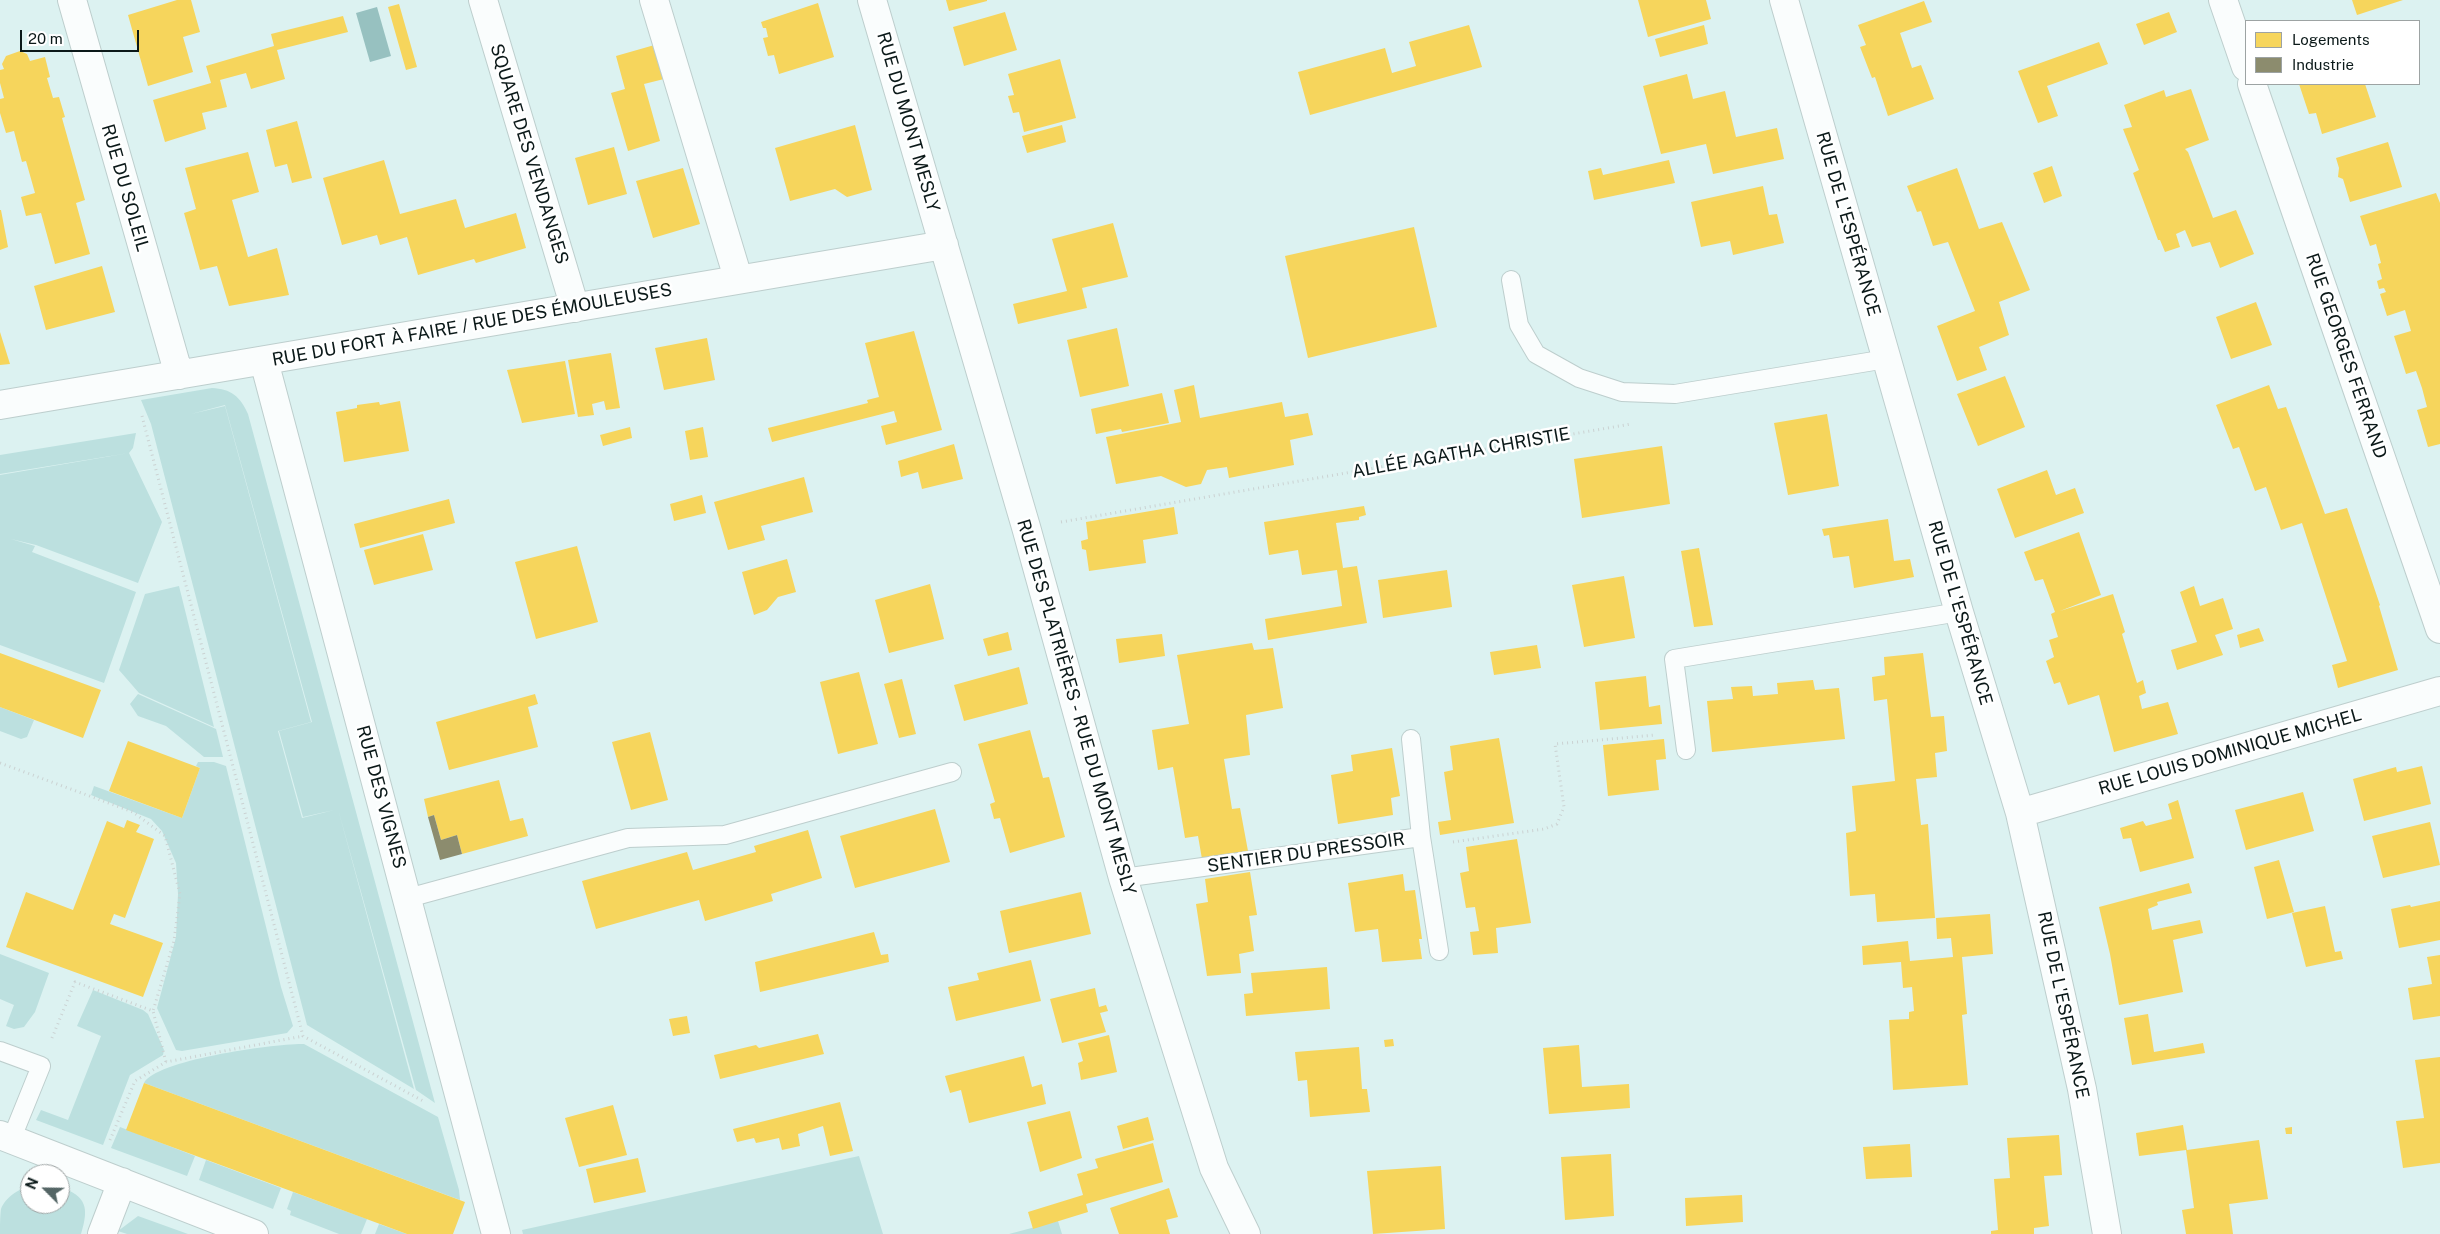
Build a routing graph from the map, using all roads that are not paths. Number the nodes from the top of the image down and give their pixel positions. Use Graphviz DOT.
graph roads {
  1 [pos="72,0"];
  2 [pos="483,0"];
  3 [pos="654,0"];
  4 [pos="872,0"];
  5 [pos="1784,0"];
  6 [pos="2223,0"];
  7 [pos="2245,64"];
  8 [pos="2252,85"];
  9 [pos="944,245"];
  10 [pos="738,278"];
  11 [pos="1511,280"];
  12 [pos="576,308"];
  13 [pos="1886,359"];
  14 [pos="264,361"];
  15 [pos="179,375"];
  16 [pos="0,405"];
  17 [pos="1959,612"];
  18 [pos="2440,629"];
  19 [pos="2440,691"];
  20 [pos="1411,739"];
  21 [pos="1686,750"];
  22 [pos="952,772"];
  23 [pos="2020,813"];
  24 [pos="1421,842"];
  25 [pos="1123,878"];
  26 [pos="408,898"];
  27 [pos="1439,951"];
  28 [pos="0,1051"];
  29 [pos="6,1138"];
  30 [pos="122,1182"];
  31 [pos="102,1234"];
  32 [pos="254,1234"];
  33 [pos="496,1234"];
  34 [pos="1246,1234"];
  35 [pos="2108,1234"];
  1 -- 15 [label="street, RUE DU SOLEIL"];
  2 -- 12 [label="street, SQUARE DES VENDANGES"];
  3 -- 10 [label="street"];
  4 -- 9 [label="street, RUE DU MONT MESLY"];
  5 -- 13 [label="street, RUE DE L'ESPÉRANCE"];
  6 -- 7 [label="street"];
  8 -- 18 [label="street, RUE GEORGES FERRAND"];
  9 -- 10 [label="street, RUE DU FORT À FAIRE / RUE DES ÉMOULEUSES"];
  9 -- 25 [label="street, RUE DES PLATRIÈRES - RUE DU MONT MESLY"];
  10 -- 12 [label="street, RUE DU FORT À FAIRE / RUE DES ÉMOULEUSES"];
  11 -- 13 [label="lane"];
  12 -- 14 [label="street, RUE DU FORT À FAIRE / RUE DES ÉMOULEUSES"];
  13 -- 17 [label="street, RUE DE L'ESPÉRANCE"];
  14 -- 15 [label="street, RUE DU FORT À FAIRE / RUE DES ÉMOULEUSES"];
  14 -- 26 [label="street, RUE DES VIGNES"];
  15 -- 16 [label="street, RUE DU FORT À FAIRE / RUE DES ÉMOULEUSES"];
  17 -- 21 [label="lane"];
  17 -- 23 [label="street, RUE DE L'ESPÉRANCE"];
  19 -- 23 [label="street, RUE LOUIS DOMINIQUE MICHEL"];
  20 -- 24 [label="lane, SENTIER DU PRESSOIR"];
  22 -- 26 [label="lane"];
  23 -- 35 [label="street, RUE DE L'ESPÉRANCE"];
  24 -- 25 [label="lane, SENTIER DU PRESSOIR"];
  24 -- 27 [label="lane"];
  25 -- 34 [label="street, RUE DES PLATRIÈRES - RUE DU MONT MESLY"];
  26 -- 33 [label="street, RUE DES VIGNES"];
  28 -- 29 [label="lane"];
  29 -- 30 [label="street"];
  30 -- 31 [label="street"];
  30 -- 32 [label="street"];
}
